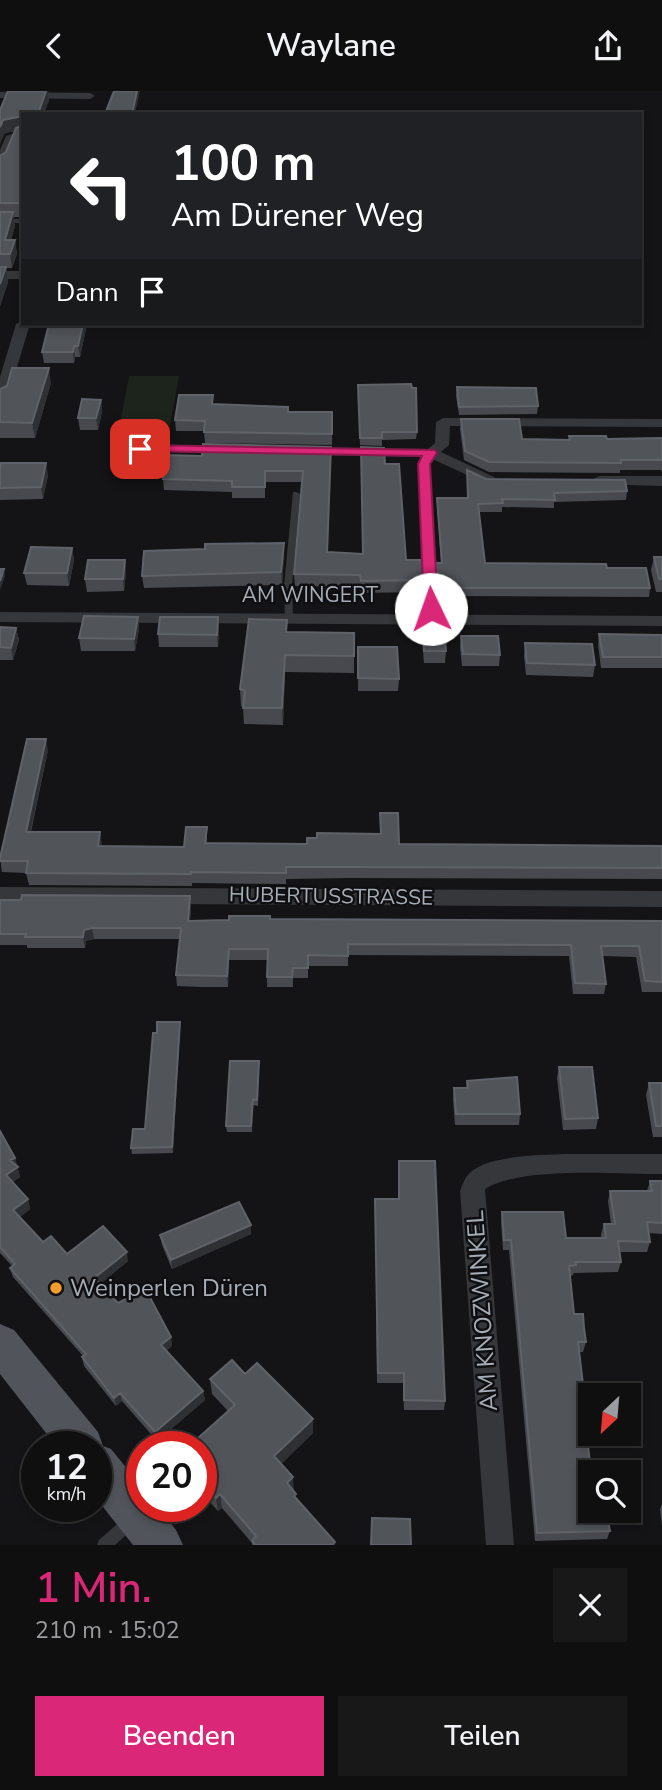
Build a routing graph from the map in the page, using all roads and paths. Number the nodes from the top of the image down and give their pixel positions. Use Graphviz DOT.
graph roads {
  1 [pos="0,95"];
  2 [pos="90,97"];
  3 [pos="21,134"];
  4 [pos="0,165"];
  5 [pos="0,221"];
  6 [pos="21,222"];
  7 [pos="0,275"];
  8 [pos="21,275"];
  9 [pos="22,326"];
  10 [pos="4,373"];
  11 [pos="0,400"];
  12 [pos="662,423"];
  13 [pos="140,449"];
  14 [pos="237,450"];
  15 [pos="292,451"];
  16 [pos="430,453"];
  17 [pos="499,480"];
  18 [pos="580,481"];
  19 [pos="662,481"];
  20 [pos="296,494"];
  21 [pos="0,617"];
  22 [pos="289,618"];
  23 [pos="431,618"];
  24 [pos="662,621"];
  25 [pos="0,895"];
  26 [pos="662,899"];
  27 [pos="662,1164"];
  28 [pos="0,1343"];
  29 [pos="70,1431"];
  30 [pos="112,1484"];
  31 [pos="150,1530"];
  32 [pos="104,1545"];
  33 [pos="500,1545"];
  1 -- 2 [label="street"];
  3 -- 4 [label="street"];
  5 -- 6 [label="lane"];
  7 -- 8 [label="street"];
  9 -- 10 [label="street"];
  10 -- 11 [label="street"];
  12 -- 16 [label="street"];
  13 -- 14 [label="street"];
  15 -- 16 [label="street"];
  16 -- 17 [label="street"];
  16 -- 23 [label="lane"];
  18 -- 19 [label="street"];
  20 -- 22 [label="lane"];
  21 -- 22 [label="street, AM WINGERT"];
  22 -- 23 [label="street, AM WINGERT"];
  23 -- 24 [label="street, AM WINGERT"];
  25 -- 26 [label="street, HUBERTUSSTRASSE"];
  27 -- 33 [label="street, AM KNOZWINKEL"];
  28 -- 29 [label="main road"];
  30 -- 31 [label="main road"];
  31 -- 32 [label="lane"];
}
